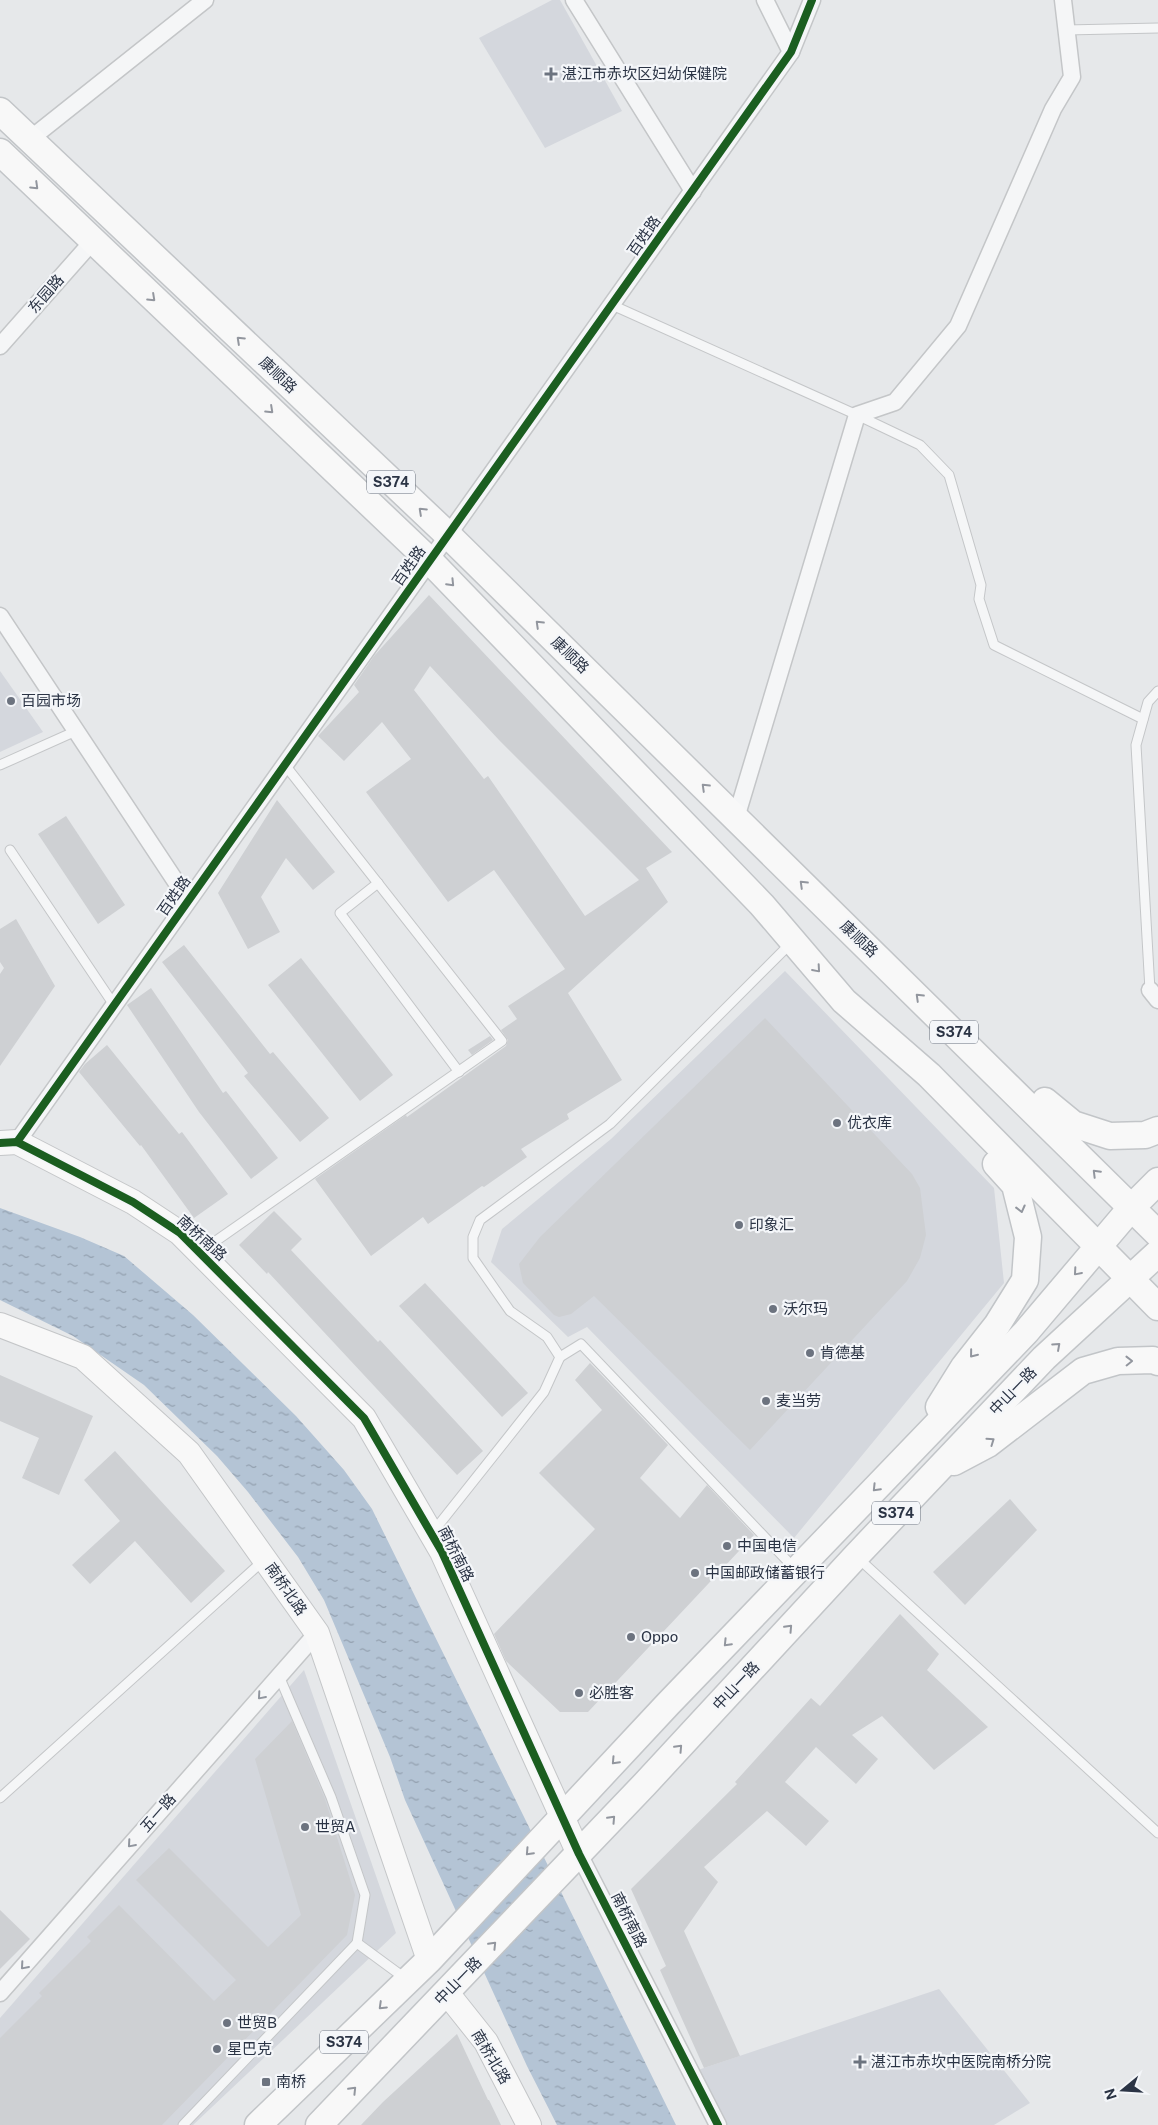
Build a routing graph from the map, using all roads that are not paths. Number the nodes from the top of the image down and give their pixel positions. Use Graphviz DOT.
graph roads {
  1 [pos="205,0"];
  2 [pos="574,0"];
  3 [pos="765,0"];
  4 [pos="812,0"];
  5 [pos="1063,0"];
  6 [pos="1158,28"];
  7 [pos="1066,30"];
  8 [pos="791,52"];
  9 [pos="0,111"];
  10 [pos="29,140"];
  11 [pos="0,152"];
  12 [pos="693,191"];
  13 [pos="92,242"];
  14 [pos="612,305"];
  15 [pos="0,346"];
  16 [pos="857,415"];
  17 [pos="448,535"];
  18 [pos="430,562"];
  19 [pos="0,616"];
  20 [pos="1158,692"];
  21 [pos="1143,719"];
  22 [pos="76,731"];
  23 [pos="284,765"];
  24 [pos="0,766"];
  25 [pos="736,818"];
  26 [pos="10,850"];
  27 [pos="378,883"];
  28 [pos="188,900"];
  29 [pos="793,941"];
  30 [pos="1154,995"];
  31 [pos="844,1000"];
  32 [pos="114,1005"];
  33 [pos="961,1039"];
  34 [pos="459,1072"];
  35 [pos="1158,1130"];
  36 [pos="8,1142"];
  37 [pos="1158,1180"];
  38 [pos="1131,1208"];
  39 [pos="1158,1234"];
  40 [pos="1098,1248"];
  41 [pos="200,1252"];
  42 [pos="1158,1253"];
  43 [pos="1131,1279"];
  44 [pos="1158,1307"];
  45 [pos="0,1325"];
  46 [pos="560,1357"];
  47 [pos="1158,1362"];
  48 [pos="913,1450"];
  49 [pos="934,1473"];
  50 [pos="431,1534"];
  51 [pos="856,1556"];
  52 [pos="265,1560"];
  53 [pos="797,1571"];
  54 [pos="316,1633"];
  55 [pos="279,1676"];
  56 [pos="0,1798"];
  57 [pos="562,1816"];
  58 [pos="1158,1833"];
  59 [pos="579,1854"];
  60 [pos="357,1944"];
  61 [pos="429,1960"];
  62 [pos="408,1980"];
  63 [pos="447,1993"];
  64 [pos="0,1994"];
  65 [pos="184,2125"];
  66 [pos="258,2125"];
  67 [pos="319,2125"];
  68 [pos="529,2125"];
  69 [pos="718,2125"];
  1 -- 10 [label="street"];
  2 -- 12 [label="street"];
  3 -- 8 [label="street"];
  4 -- 8 [label="street, 百姓路"];
  5 -- 7 [label="street"];
  6 -- 7 [label="lane"];
  7 -- 16 [label="street"];
  8 -- 12 [label="street, 百姓路"];
  9 -- 10 [label="main road, 康顺路 / S374"];
  17 -- 10 [label="main road, 康顺路 / S374, one-way"];
  11 -- 13 [label="main road, 康顺路 / S374, one-way"];
  12 -- 14 [label="street, 百姓路"];
  13 -- 15 [label="street, 东园路"];
  13 -- 18 [label="main road, 康顺路 / S374, one-way"];
  14 -- 16 [label="lane"];
  14 -- 17 [label="street, 百姓路"];
  16 -- 21 [label="lane"];
  16 -- 25 [label="street"];
  17 -- 18 [label="street, 百姓路"];
  25 -- 17 [label="main road, 康顺路 / S374, one-way"];
  18 -- 23 [label="street, 百姓路"];
  18 -- 29 [label="main road, 康顺路 / S374, one-way"];
  19 -- 22 [label="street"];
  20 -- 21 [label="lane"];
  21 -- 30 [label="lane"];
  22 -- 24 [label="lane"];
  22 -- 28 [label="street"];
  23 -- 27 [label="lane"];
  23 -- 28 [label="street, 百姓路"];
  33 -- 25 [label="main road, 康顺路 / S374, one-way"];
  26 -- 32 [label="lane"];
  27 -- 34 [label="lane"];
  27 -- 34 [label="lane"];
  28 -- 32 [label="street, 百姓路"];
  29 -- 31 [label="main road, 康顺路 / S374, one-way"];
  29 -- 46 [label="lane"];
  31 -- 40 [label="main road, 康顺路 / S374"];
  31 -- 48 [label="main road, one-way"];
  32 -- 36 [label="street, 百姓路"];
  33 -- 35 [label="main road"];
  38 -- 33 [label="main road, 康顺路 / S374, one-way"];
  34 -- 41 [label="lane"];
  36 -- 41 [label="street, 南桥南路"];
  37 -- 38 [label="main road"];
  38 -- 39 [label="main road, S374"];
  38 -- 40 [label="main road"];
  40 -- 43 [label="main road, S374"];
  40 -- 48 [label="main road, one-way"];
  41 -- 50 [label="street, 南桥南路"];
  42 -- 43 [label="main road, 中山一路 / S374"];
  43 -- 44 [label="main road"];
  49 -- 43 [label="main road, 中山一路 / S374, one-way"];
  45 -- 52 [label="street, 南桥北路"];
  46 -- 50 [label="lane"];
  46 -- 53 [label="lane"];
  49 -- 47 [label="main road, one-way"];
  48 -- 53 [label="main road, one-way"];
  49 -- 51 [label="main road, 中山一路 / S374"];
  50 -- 57 [label="street, 南桥南路"];
  51 -- 58 [label="lane"];
  59 -- 51 [label="main road, 中山一路 / S374, one-way"];
  52 -- 54 [label="street, 南桥北路"];
  52 -- 56 [label="lane"];
  53 -- 57 [label="main road, one-way"];
  54 -- 55 [label="street, 五一路"];
  54 -- 61 [label="street, 南桥北路"];
  55 -- 60 [label="lane"];
  55 -- 64 [label="street, 五一路, one-way"];
  57 -- 59 [label="street, 南桥南路"];
  57 -- 61 [label="main road, S374, one-way"];
  63 -- 59 [label="main road, 中山一路 / S374, one-way"];
  59 -- 69 [label="street, 南桥南路"];
  60 -- 62 [label="lane"];
  60 -- 65 [label="lane"];
  61 -- 62 [label="main road, S374"];
  62 -- 66 [label="main road, S374, one-way"];
  67 -- 63 [label="main road, 中山一路 / S374, one-way"];
  63 -- 68 [label="street, 南桥北路"];
}
